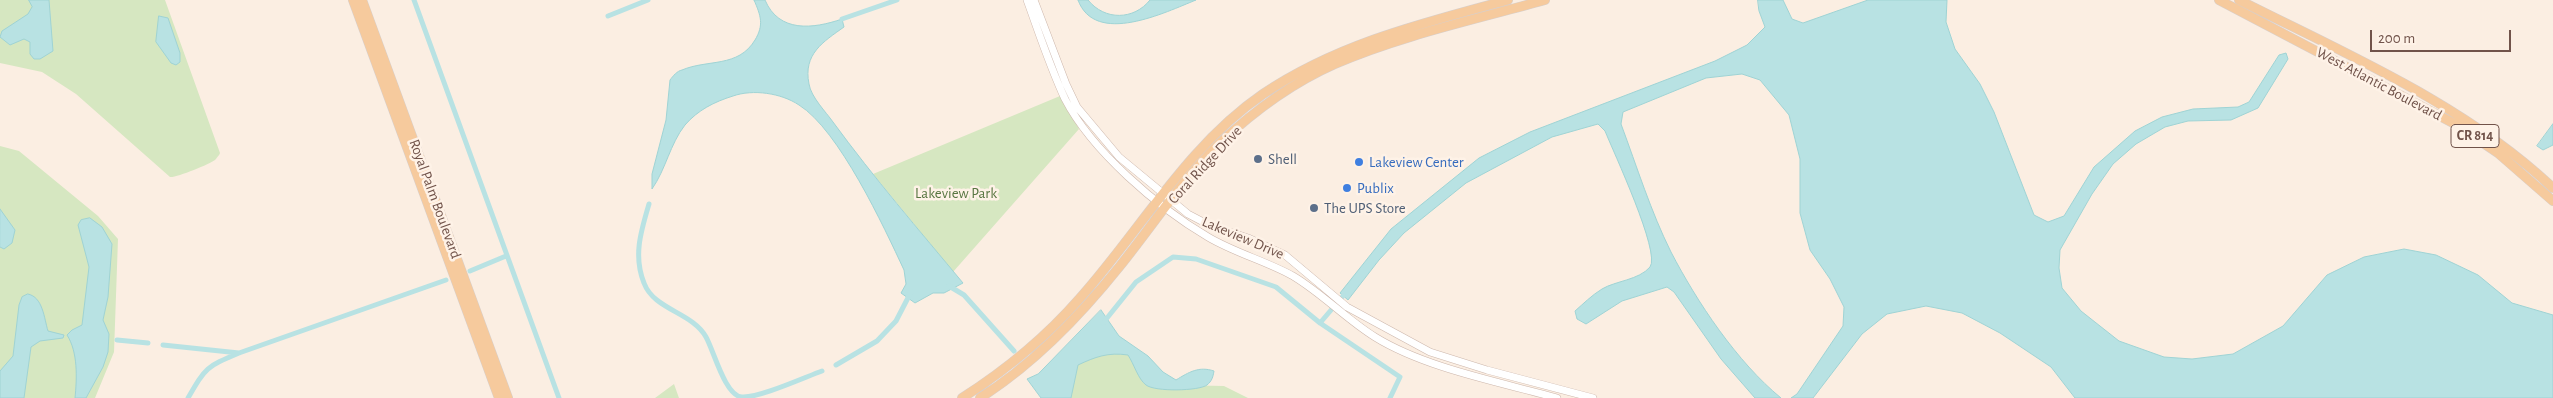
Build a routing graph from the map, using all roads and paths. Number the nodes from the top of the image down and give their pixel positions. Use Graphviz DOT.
graph roads {
  1 [pos="353,0"];
  2 [pos="362,0"];
  3 [pos="1027,0"];
  4 [pos="1034,0"];
  5 [pos="1508,0"];
  6 [pos="1545,0"];
  7 [pos="2219,0"];
  8 [pos="2243,1"];
  9 [pos="2238,10"];
  10 [pos="2247,14"];
  11 [pos="2553,188"];
  12 [pos="1165,200"];
  13 [pos="2553,201"];
  14 [pos="1329,298"];
  15 [pos="1344,310"];
  16 [pos="499,398"];
  17 [pos="508,398"];
  18 [pos="962,398"];
  19 [pos="980,398"];
  20 [pos="1558,398"];
  21 [pos="1593,398"];
  1 -- 16 [label="main road, Royal Palm Boulevard"];
  2 -- 17 [label="main road, Royal Palm Boulevard"];
  3 -- 12 [label="street, Lakeview Drive"];
  4 -- 12 [label="street, Lakeview Drive"];
  5 -- 12 [label="main road, Coral Ridge Drive"];
  6 -- 12 [label="main road, Coral Ridge Drive"];
  7 -- 9 [label="main road, West Atlantic Boulevard / CR 814"];
  8 -- 9 [label="street"];
  8 -- 10 [label="street"];
  8 -- 11 [label="main road, West Atlantic Boulevard / CR 814"];
  9 -- 10 [label="main road, West Atlantic Boulevard / CR 814"];
  10 -- 13 [label="main road, West Atlantic Boulevard / CR 814"];
  12 -- 14 [label="street, Lakeview Drive"];
  12 -- 14 [label="street, Lakeview Drive"];
  12 -- 18 [label="main road, Coral Ridge Drive"];
  12 -- 19 [label="main road, Coral Ridge Drive"];
  14 -- 15 [label="street, Lakeview Drive"];
  15 -- 20 [label="street, Lakeview Drive"];
  15 -- 21 [label="street, Lakeview Drive"];
}
